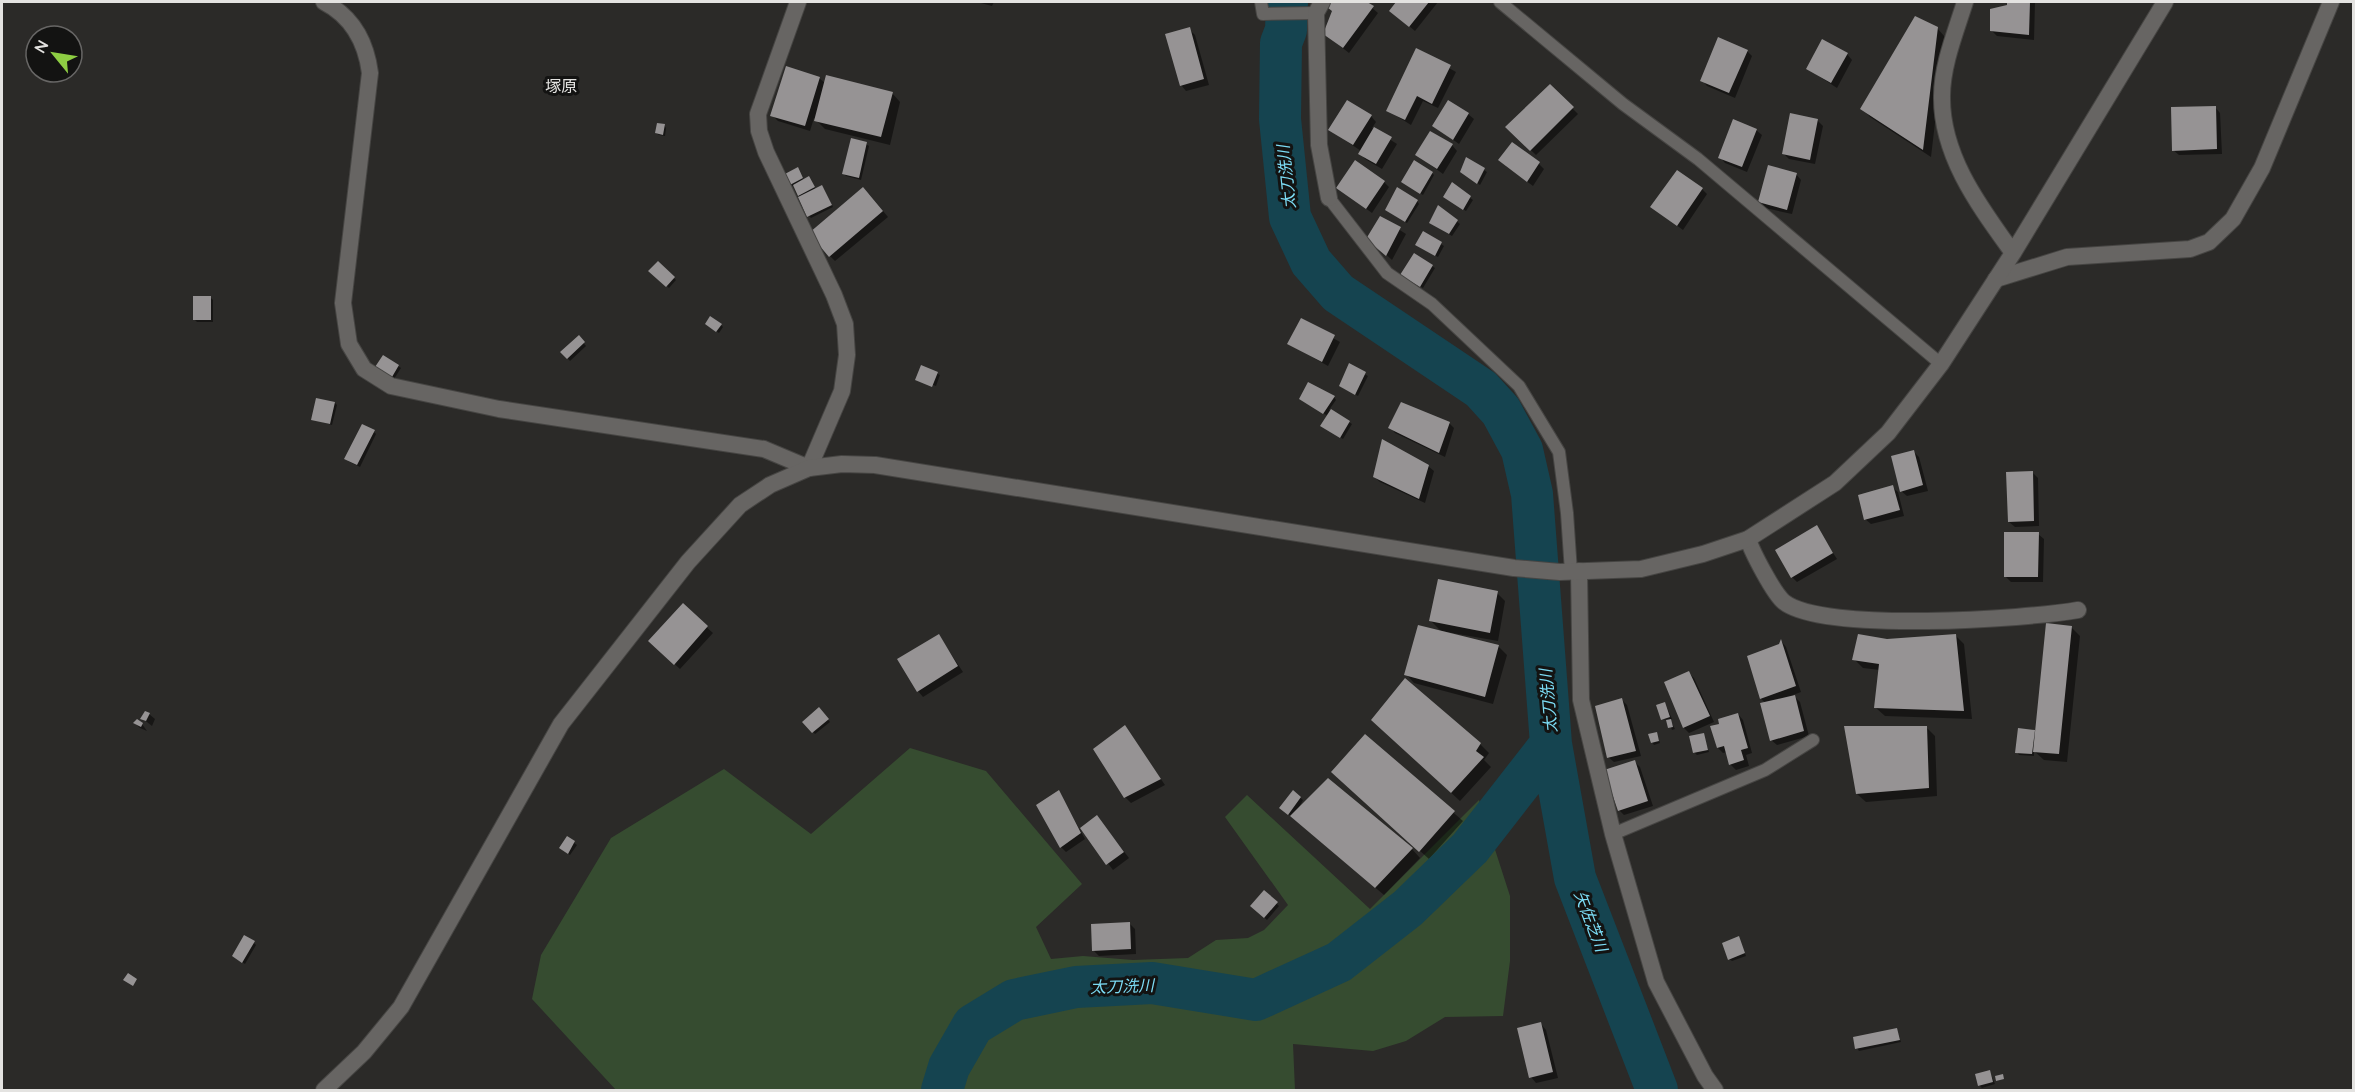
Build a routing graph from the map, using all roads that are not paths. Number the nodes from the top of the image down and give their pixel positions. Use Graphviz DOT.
graph roads {
  1 [pos="324,2"];
  2 [pos="798,2"];
  3 [pos="1261,2"];
  4 [pos="1500,2"];
  5 [pos="1965,2"];
  6 [pos="2165,2"];
  7 [pos="2331,2"];
  8 [pos="1319,7"];
  9 [pos="1329,198"];
  10 [pos="2013,253"];
  11 [pos="1996,279"];
  12 [pos="1941,364"];
  13 [pos="808,468"];
  14 [pos="1748,539"];
  15 [pos="1570,572"];
  16 [pos="2078,610"];
  17 [pos="1813,740"];
  18 [pos="1613,834"];
  19 [pos="324,1090"];
  20 [pos="1715,1090"];
  1 -- 13 [label="street"];
  2 -- 13 [label="street"];
  3 -- 8 [label="lane"];
  4 -- 12 [label="lane"];
  5 -- 10 [label="street"];
  6 -- 10 [label="street"];
  7 -- 11 [label="street"];
  8 -- 9 [label="street"];
  9 -- 15 [label="lane"];
  10 -- 11 [label="street"];
  11 -- 12 [label="street"];
  12 -- 14 [label="street"];
  13 -- 15 [label="street"];
  13 -- 19 [label="street"];
  14 -- 15 [label="street"];
  14 -- 16 [label="street"];
  15 -- 18 [label="street"];
  17 -- 18 [label="lane"];
  18 -- 20 [label="street"];
}
